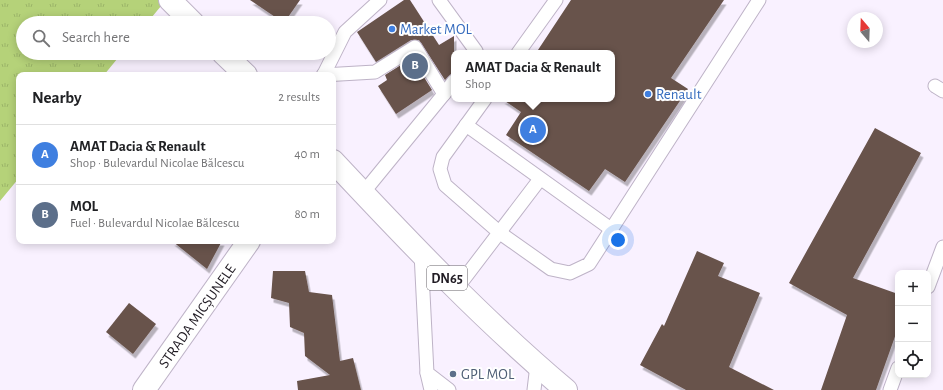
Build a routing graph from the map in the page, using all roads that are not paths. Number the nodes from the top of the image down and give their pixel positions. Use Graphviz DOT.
graph roads {
  1 [pos="170,0"];
  2 [pos="380,0"];
  3 [pos="439,0"];
  4 [pos="556,0"];
  5 [pos="759,0"];
  6 [pos="186,16"];
  7 [pos="336,50"];
  8 [pos="475,50"];
  9 [pos="520,50"];
  10 [pos="230,60"];
  11 [pos="331,60"];
  12 [pos="243,72"];
  13 [pos="325,72"];
  14 [pos="336,74"];
  15 [pos="451,85"];
  16 [pos="444,94"];
  17 [pos="483,102"];
  18 [pos="466,125"];
  19 [pos="336,164"];
  20 [pos="540,179"];
  21 [pos="363,193"];
  22 [pos="611,229"];
  23 [pos="500,232"];
  24 [pos="247,244"];
  25 [pos="943,247"];
  26 [pos="421,251"];
  27 [pos="931,279"];
  28 [pos="457,288"];
  29 [pos="537,365"];
  30 [pos="427,373"];
  31 [pos="895,376"];
  32 [pos="144,390"];
  33 [pos="430,390"];
  34 [pos="449,390"];
  35 [pos="534,390"];
  36 [pos="566,390"];
  37 [pos="890,390"];
  1 -- 6 [label="main road"];
  2 -- 7 [label="lane"];
  3 -- 8 [label="lane"];
  4 -- 9 [label="lane"];
  5 -- 22 [label="lane"];
  10 -- 12 [label="main road"];
  11 -- 13 [label="lane"];
  14 -- 16 [label="lane"];
  15 -- 16 [label="lane"];
  16 -- 21 [label="lane"];
  17 -- 18 [label="lane"];
  18 -- 20 [label="lane"];
  18 -- 23 [label="lane"];
  19 -- 21 [label="main road, DN65"];
  20 -- 22 [label="lane"];
  20 -- 23 [label="lane"];
  21 -- 26 [label="main road, DN65"];
  22 -- 23 [label="lane"];
  23 -- 28 [label="lane"];
  24 -- 32 [label="main road, STRADA MICȘUNELE"];
  25 -- 27 [label="lane"];
  26 -- 28 [label="main road, DN65"];
  26 -- 30 [label="lane"];
  28 -- 29 [label="main road, DN65"];
  29 -- 35 [label="lane"];
  29 -- 36 [label="main road, DN65"];
  30 -- 33 [label="lane"];
  30 -- 34 [label="lane"];
  31 -- 37 [label="lane"];
}
